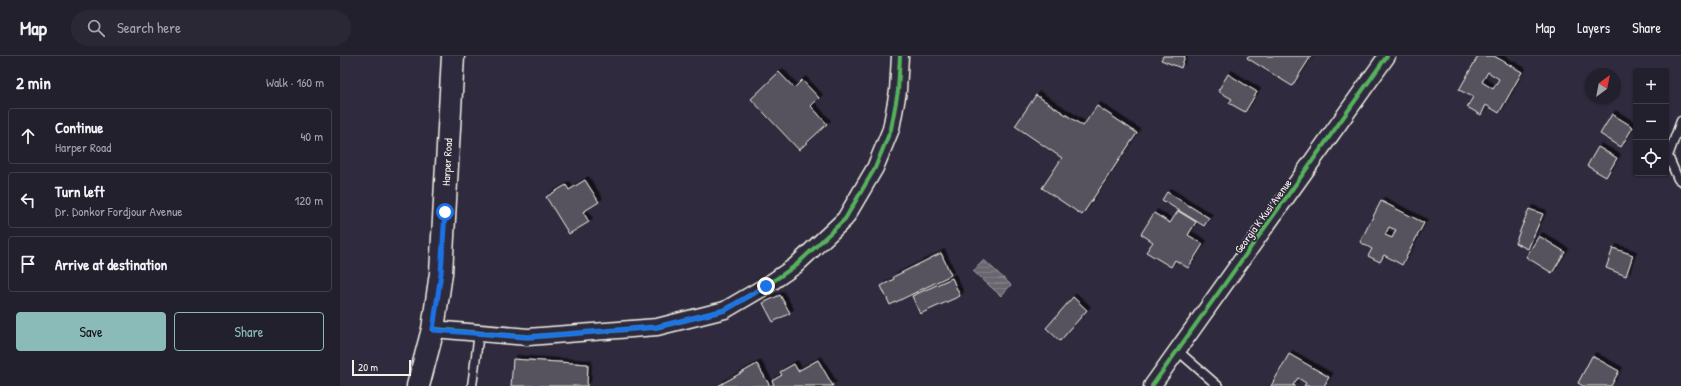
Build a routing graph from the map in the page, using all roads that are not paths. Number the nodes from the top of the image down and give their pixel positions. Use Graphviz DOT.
graph roads {
  1 [pos="453,56"];
  2 [pos="900,56"];
  3 [pos="1387,56"];
  4 [pos="1681,121"];
  5 [pos="1681,181"];
  6 [pos="433,330"];
  7 [pos="479,333"];
  8 [pos="1178,351"];
  9 [pos="418,386"];
  10 [pos="472,386"];
  11 [pos="1152,386"];
  12 [pos="1218,386"];
  1 -- 6 [label="main road, Harper Road"];
  2 -- 7 [label="street"];
  3 -- 8 [label="street, Georgia K Kusi Avenue"];
  4 -- 5 [label="lane"];
  6 -- 7 [label="street"];
  6 -- 9 [label="main road, Harper Road"];
  7 -- 10 [label="lane"];
  8 -- 11 [label="street, Georgia K Kusi Avenue"];
  8 -- 12 [label="lane"];
}
